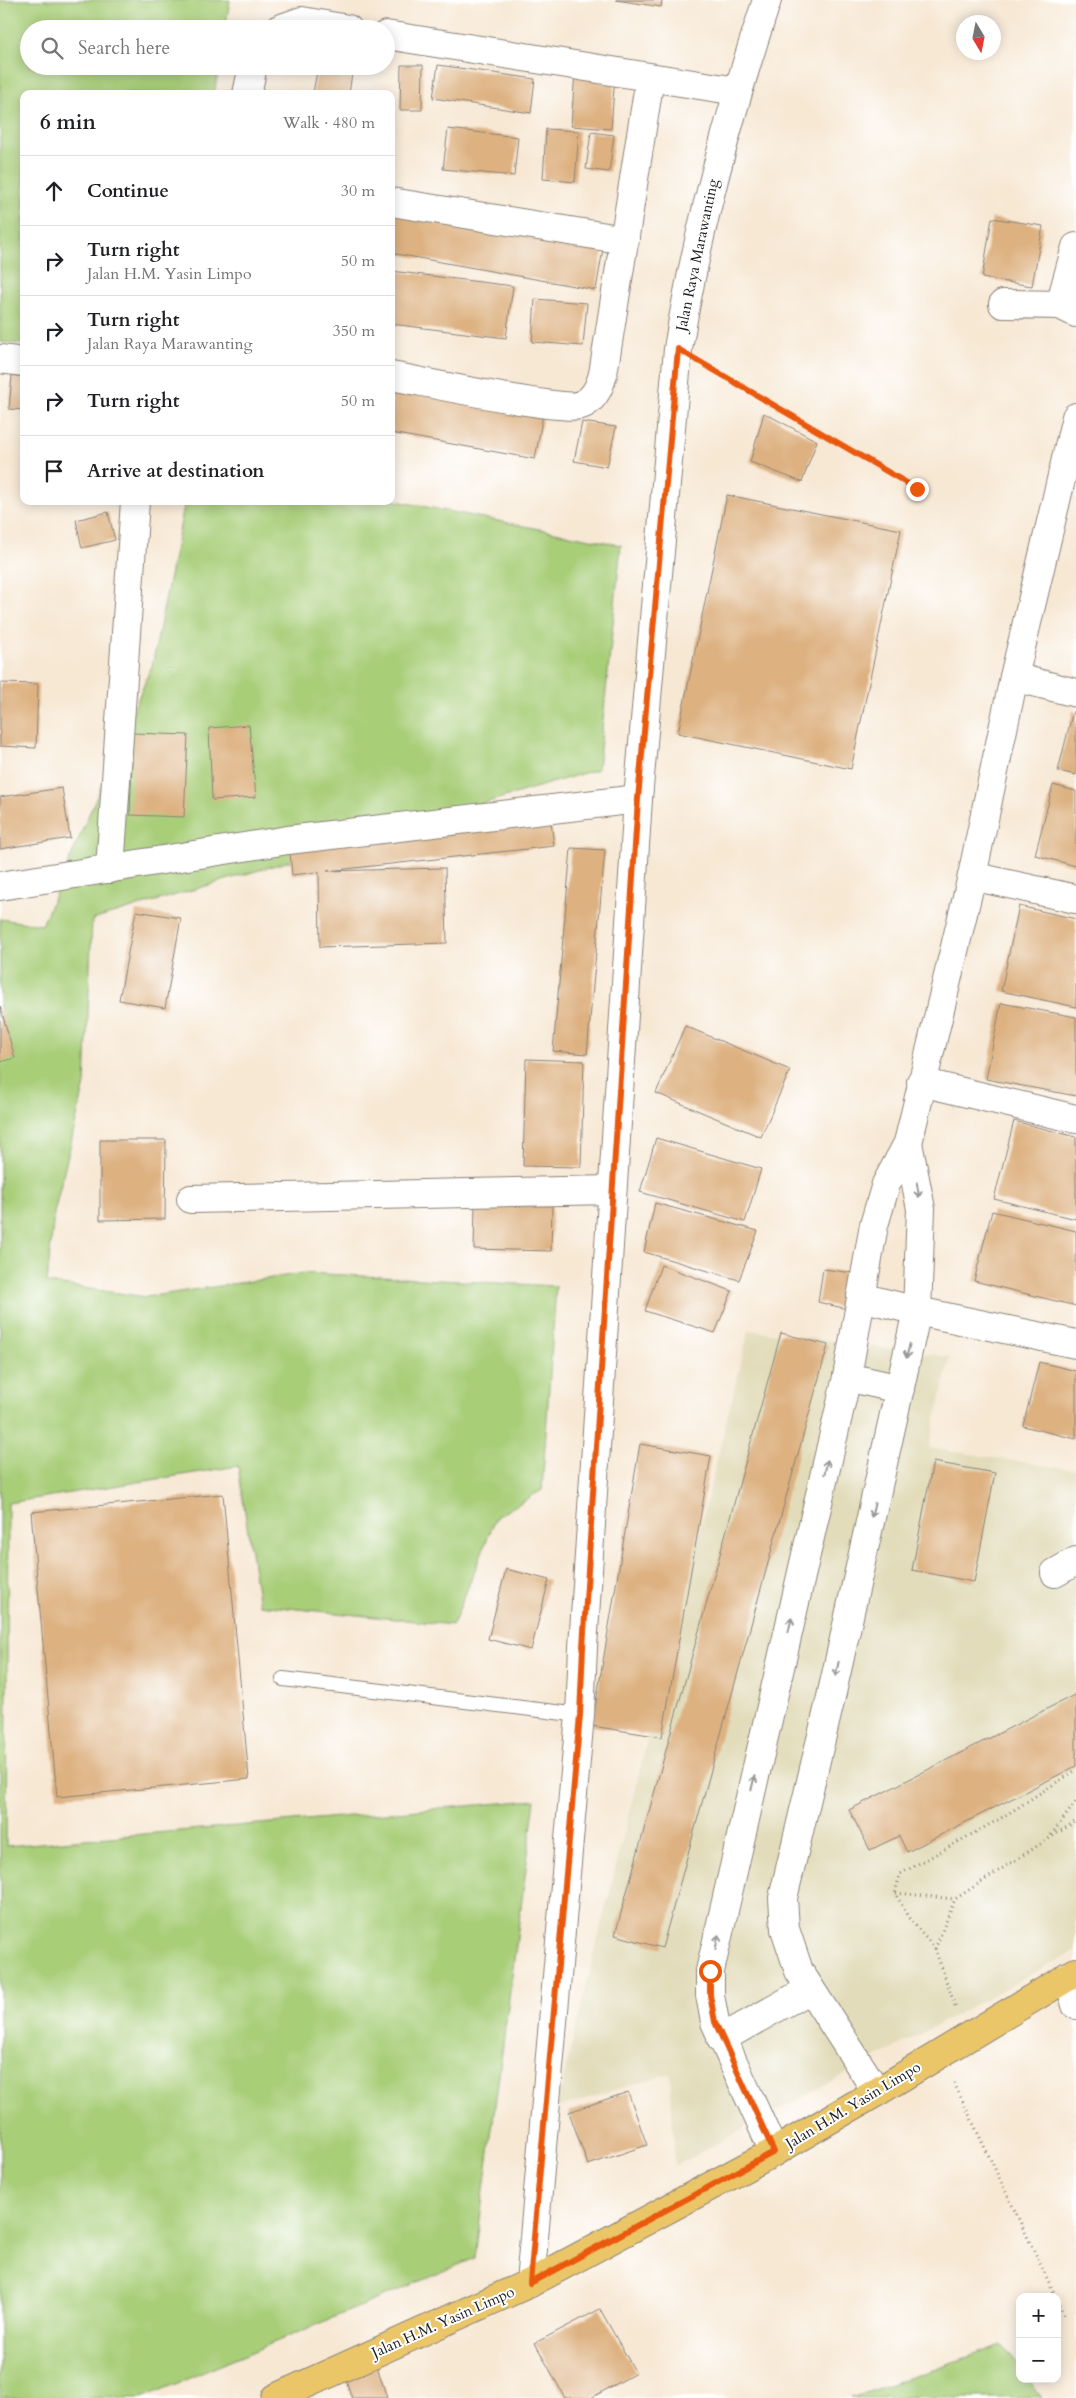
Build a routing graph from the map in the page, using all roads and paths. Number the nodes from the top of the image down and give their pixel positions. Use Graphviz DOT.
graph roads {
  1 [pos="767,0"];
  2 [pos="395,36"];
  3 [pos="251,75"];
  4 [pos="650,78"];
  5 [pos="249,90"];
  6 [pos="737,91"];
  7 [pos="395,203"];
  8 [pos="625,240"];
  9 [pos="1076,247"];
  10 [pos="1003,304"];
  11 [pos="1068,309"];
  12 [pos="678,349"];
  13 [pos="0,359"];
  14 [pos="20,362"];
  15 [pos="395,377"];
  16 [pos="1076,417"];
  17 [pos="917,489"];
  18 [pos="135,505"];
  19 [pos="1066,509"];
  20 [pos="1014,677"];
  21 [pos="1076,693"];
  22 [pos="638,799"];
  23 [pos="110,868"];
  24 [pos="972,876"];
  25 [pos="0,886"];
  26 [pos="1076,899"];
  27 [pos="921,1082"];
  28 [pos="1076,1119"];
  29 [pos="908,1142"];
  30 [pos="612,1190"];
  31 [pos="192,1199"];
  32 [pos="861,1297"];
  33 [pos="917,1311"];
  34 [pos="1076,1344"];
  35 [pos="847,1377"];
  36 [pos="900,1389"];
  37 [pos="283,1679"];
  38 [pos="580,1715"];
  39 [pos="1076,1770"];
  40 [pos="1076,1802"];
  41 [pos="1076,1821"];
  42 [pos="1049,1838"];
  43 [pos="895,1893"];
  44 [pos="955,1899"];
  45 [pos="935,1949"];
  46 [pos="1072,1974"];
  47 [pos="810,1989"];
  48 [pos="1076,2004"];
  49 [pos="966,2038"];
  50 [pos="721,2039"];
  51 [pos="940,2053"];
  52 [pos="877,2092"];
  53 [pos="774,2152"];
  54 [pos="530,2283"];
  55 [pos="1055,2293"];
  56 [pos="1061,2308"];
  57 [pos="1064,2315"];
  58 [pos="275,2398"];
  1 -- 6 [label="street, Jalan Raya Marawanting"];
  2 -- 4 [label="street"];
  3 -- 5 [label="street"];
  4 -- 6 [label="street"];
  4 -- 8 [label="street"];
  6 -- 12 [label="street, Jalan Raya Marawanting"];
  7 -- 8 [label="street"];
  8 -- 15 [label="street"];
  9 -- 11 [label="street"];
  10 -- 11 [label="street"];
  12 -- 17 [label="path"];
  12 -- 22 [label="street, Jalan Raya Marawanting"];
  13 -- 14 [label="street"];
  16 -- 19 [label="street"];
  18 -- 23 [label="street"];
  19 -- 20 [label="street"];
  20 -- 21 [label="street"];
  20 -- 24 [label="street"];
  22 -- 23 [label="street"];
  22 -- 30 [label="street, Jalan Raya Marawanting"];
  23 -- 25 [label="street"];
  24 -- 26 [label="street"];
  24 -- 27 [label="street"];
  27 -- 28 [label="street"];
  27 -- 29 [label="street"];
  29 -- 32 [label="street"];
  29 -- 33 [label="street, one-way"];
  30 -- 31 [label="street"];
  30 -- 38 [label="street, Jalan Raya Marawanting"];
  32 -- 33 [label="street"];
  32 -- 35 [label="street"];
  33 -- 34 [label="street"];
  33 -- 36 [label="street, one-way"];
  35 -- 36 [label="street"];
  50 -- 35 [label="street, one-way"];
  36 -- 47 [label="street, one-way"];
  37 -- 38 [label="lane"];
  38 -- 54 [label="street, Jalan Raya Marawanting"];
  39 -- 43 [label="path"];
  40 -- 42 [label="path"];
  41 -- 42 [label="path"];
  42 -- 44 [label="path"];
  43 -- 44 [label="path"];
  43 -- 45 [label="path"];
  44 -- 45 [label="path"];
  45 -- 49 [label="path"];
  46 -- 48 [label="street"];
  46 -- 49 [label="main road, Jalan H.M. Yasin Limpo"];
  47 -- 50 [label="street"];
  47 -- 52 [label="street"];
  49 -- 51 [label="main road, Jalan H.M. Yasin Limpo"];
  50 -- 53 [label="street"];
  51 -- 52 [label="main road, Jalan H.M. Yasin Limpo"];
  51 -- 55 [label="path"];
  52 -- 53 [label="main road, Jalan H.M. Yasin Limpo"];
  53 -- 54 [label="main road, Jalan H.M. Yasin Limpo"];
  54 -- 58 [label="main road, Jalan H.M. Yasin Limpo"];
  56 -- 57 [label="path"];
}
